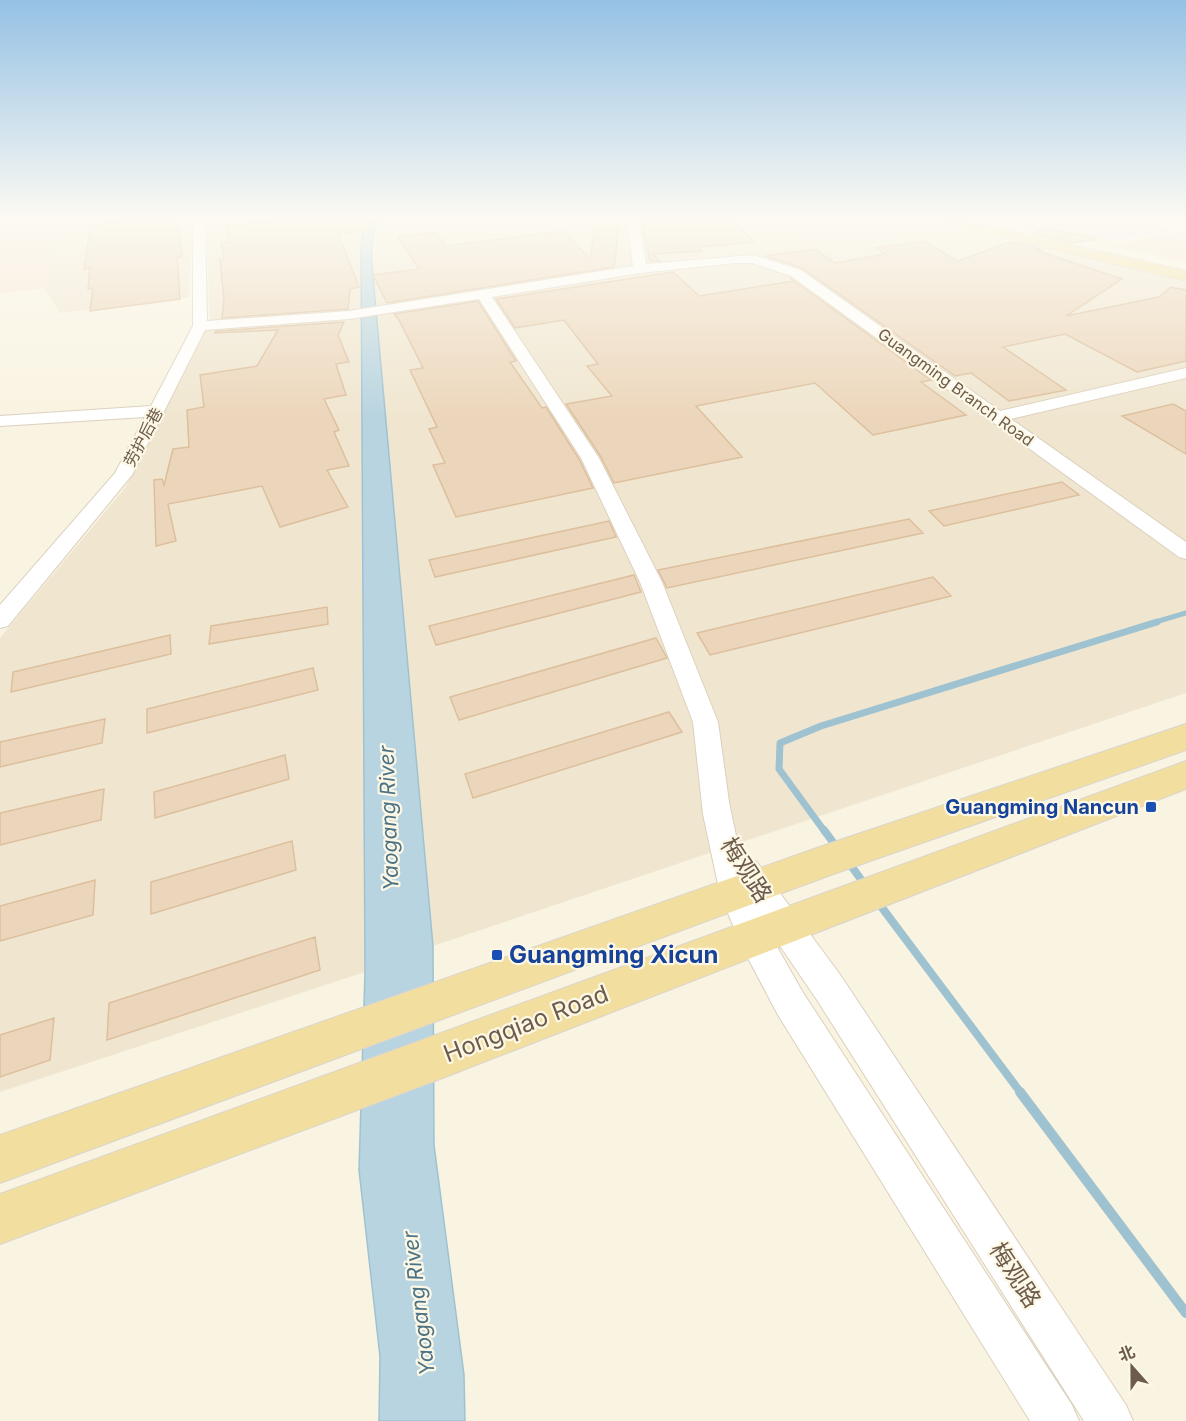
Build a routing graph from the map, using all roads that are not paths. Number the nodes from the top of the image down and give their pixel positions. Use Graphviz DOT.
graph roads {
  1 [pos="200,285"];
  2 [pos="542,285"];
  3 [pos="813,285"];
  4 [pos="484,295"];
  5 [pos="200,326"];
  6 [pos="1186,373"];
  7 [pos="157,411"];
  8 [pos="998,417"];
  9 [pos="0,421"];
  10 [pos="1186,552"];
  11 [pos="0,620"];
  12 [pos="1186,736"];
  13 [pos="1186,775"];
  14 [pos="746,890"];
  15 [pos="770,933"];
  16 [pos="0,1160"];
  17 [pos="0,1219"];
  18 [pos="1056,1421"];
  19 [pos="1110,1421"];
  1 -- 5 [label="street, 劳护后巷"];
  2 -- 4 [label="street, Guangming Branch Road"];
  3 -- 8 [label="street, Guangming Branch Road"];
  4 -- 5 [label="street, Guangming Branch Road"];
  4 -- 14 [label="street, 梅观路"];
  5 -- 7 [label="street, 劳护后巷"];
  6 -- 8 [label="street"];
  7 -- 9 [label="street"];
  7 -- 11 [label="street, 劳护后巷"];
  8 -- 10 [label="street, Guangming Branch Road"];
  12 -- 14 [label="main road"];
  13 -- 15 [label="main road, Hongqiao Road"];
  14 -- 15 [label="street, 梅观路"];
  14 -- 16 [label="main road"];
  15 -- 17 [label="main road, Hongqiao Road"];
  15 -- 18 [label="street, 梅观路"];
  15 -- 19 [label="street, 梅观路"];
}
